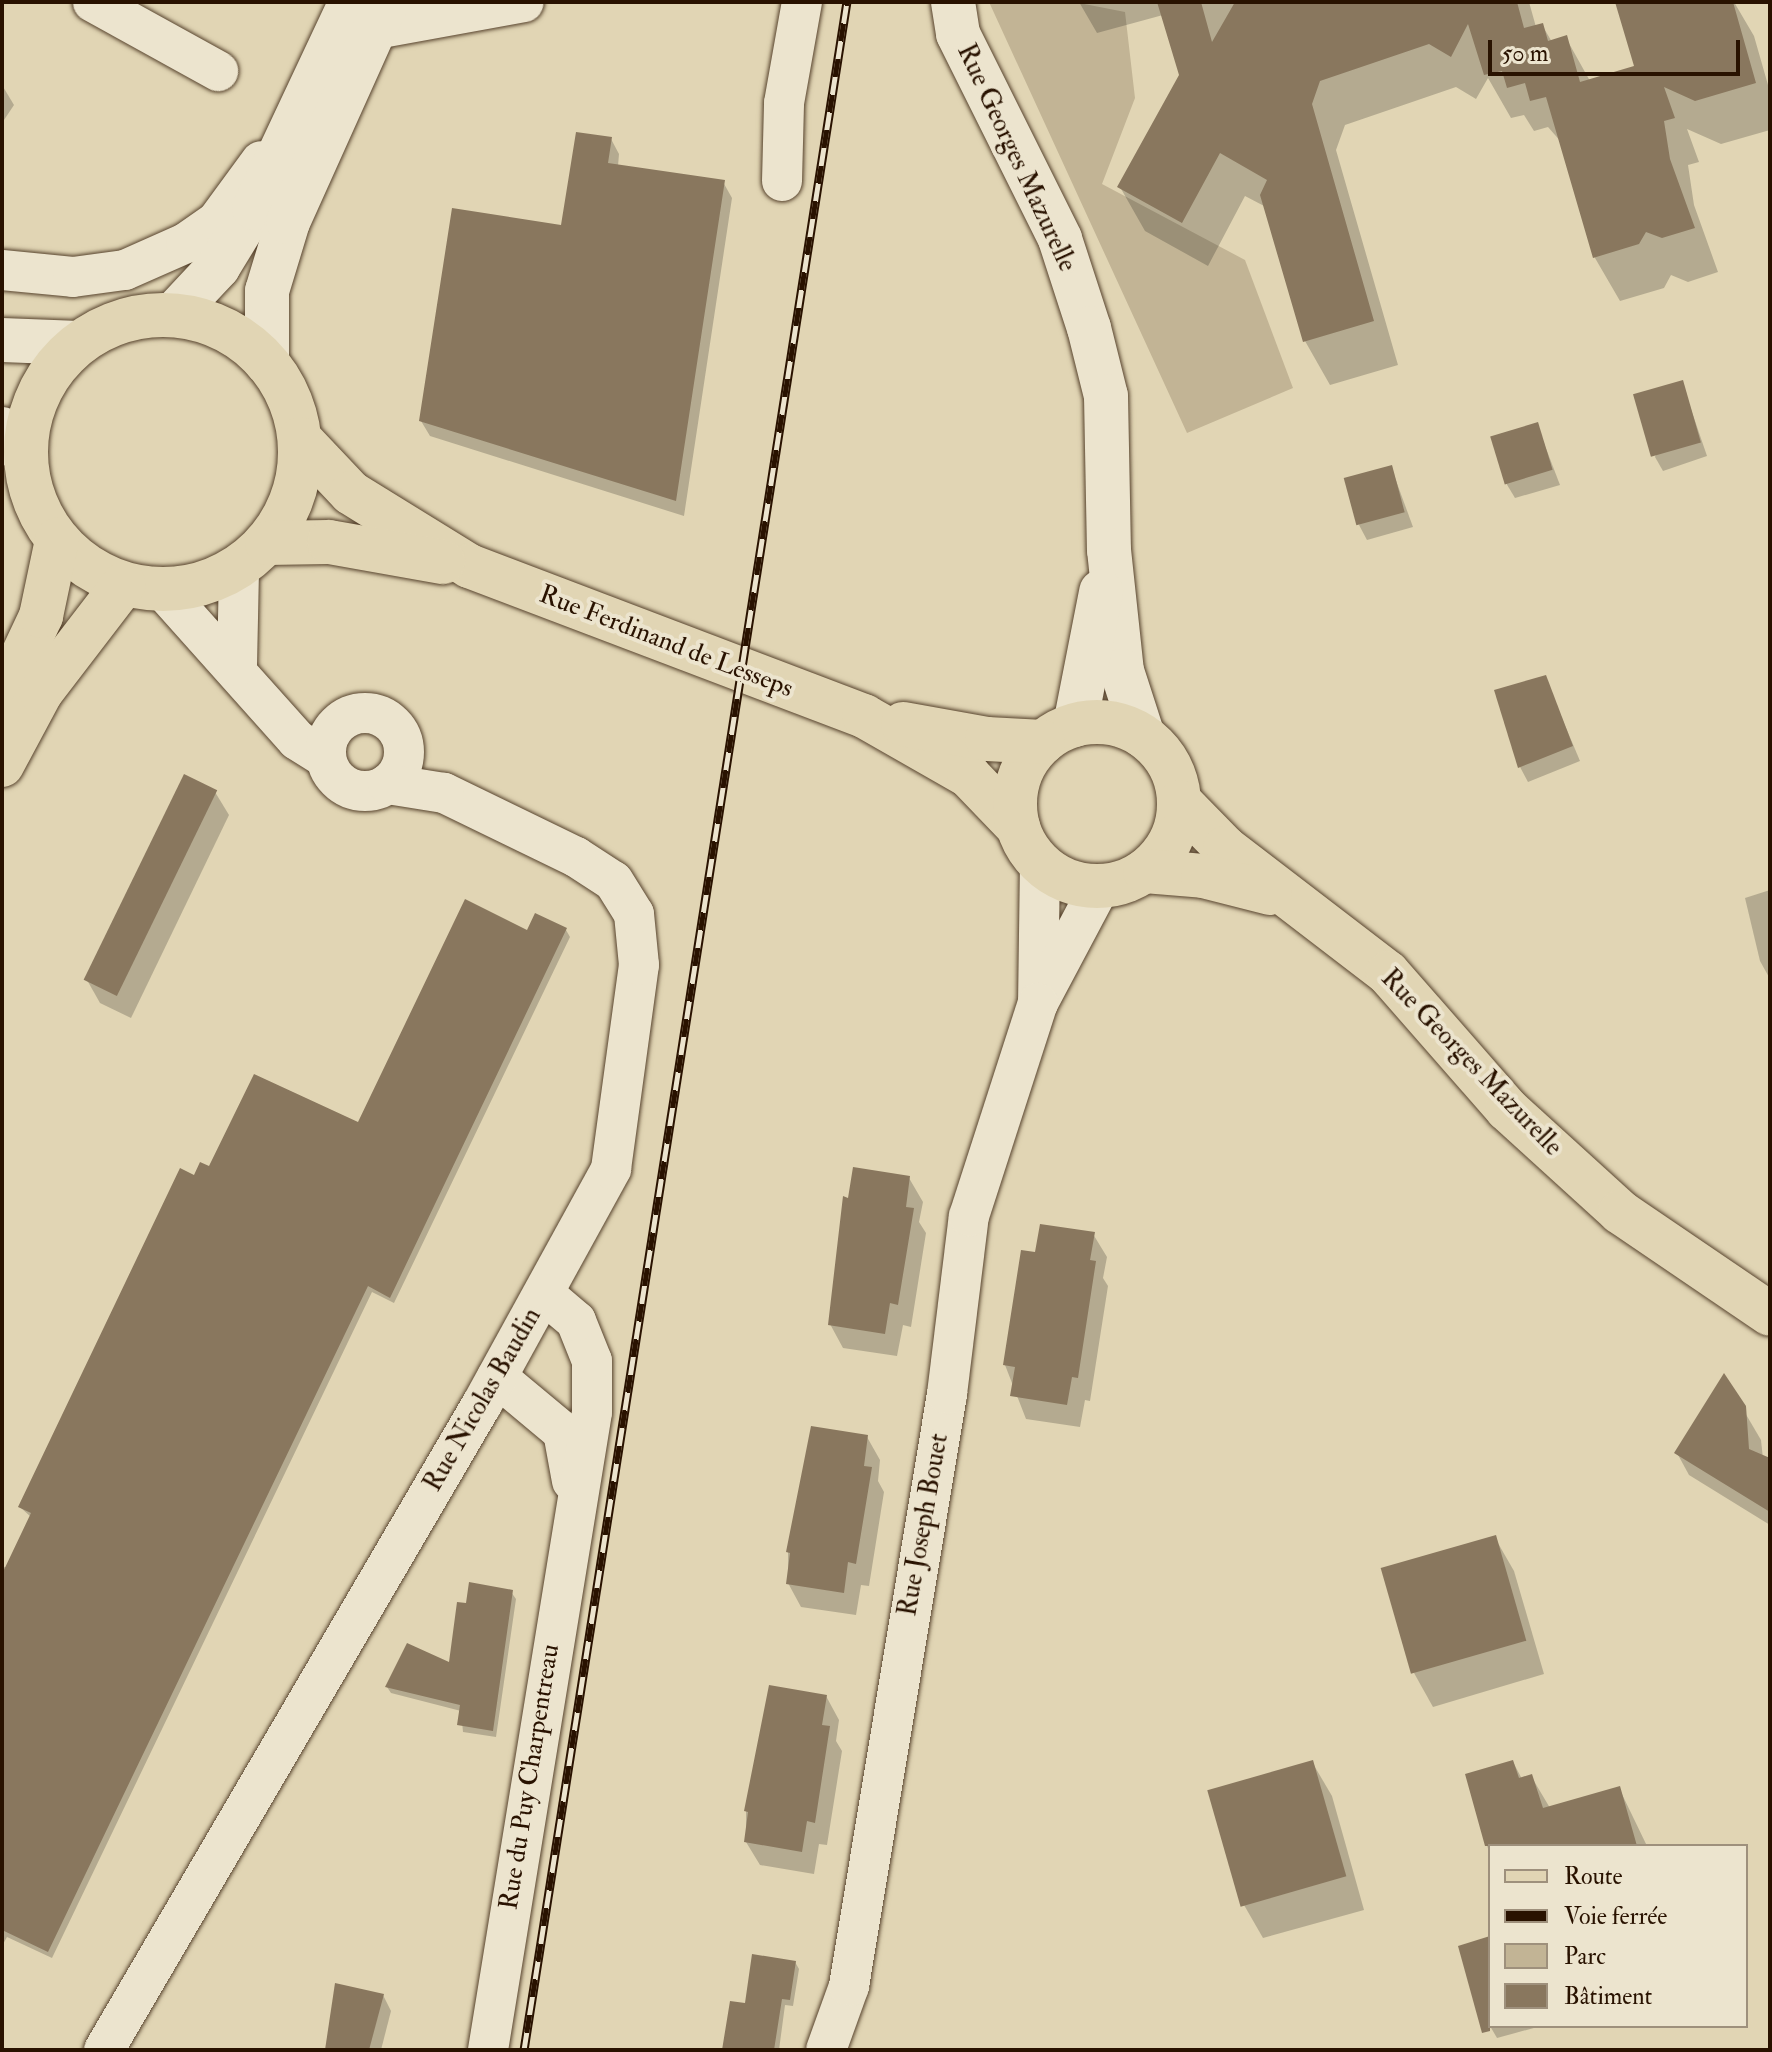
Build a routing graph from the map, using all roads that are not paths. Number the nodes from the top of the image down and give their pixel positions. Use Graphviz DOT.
graph roads {
  1 [pos="93,2"];
  2 [pos="524,2"];
  3 [pos="802,2"];
  4 [pos="953,2"];
  5 [pos="371,11"];
  6 [pos="319,70"];
  7 [pos="218,71"];
  8 [pos="782,181"];
  9 [pos="2,270"];
  10 [pos="173,315"];
  11 [pos="2,340"];
  12 [pos="79,343"];
  13 [pos="267,363"];
  14 [pos="300,439"];
  15 [pos="14,442"];
  16 [pos="57,540"];
  17 [pos="1109,550"];
  18 [pos="253,555"];
  19 [pos="469,566"];
  20 [pos="144,587"];
  21 [pos="237,666"];
  22 [pos="2,699"];
  23 [pos="269,709"];
  24 [pos="864,716"];
  25 [pos="341,720"];
  26 [pos="1059,733"];
  27 [pos="1143,736"];
  28 [pos="326,758"];
  29 [pos="2,765"];
  30 [pos="397,768"];
  31 [pos="1180,802"];
  32 [pos="1029,845"];
  33 [pos="1145,871"];
  34 [pos="1100,886"];
  35 [pos="1287,898"];
  36 [pos="1038,1003"];
  37 [pos="544,1294"];
  38 [pos="1770,1314"];
  39 [pos="497,1377"];
  40 [pos="573,1505"];
  41 [pos="104,2050"];
  42 [pos="488,2050"];
  43 [pos="826,2050"];
  1 -- 7 [label="street"];
  2 -- 5 [label="street"];
  3 -- 8 [label="street"];
  4 -- 17 [label="main road, Rue Georges Mazurelle"];
  5 -- 6 [label="main road"];
  5 -- 13 [label="main road"];
  6 -- 9 [label="street"];
  6 -- 10 [label="main road"];
  10 -- 12 [label="main road"];
  10 -- 13 [label="main road"];
  11 -- 12 [label="main road"];
  12 -- 15 [label="main road"];
  13 -- 14 [label="main road"];
  14 -- 18 [label="main road"];
  14 -- 19 [label="main road, Rue Ferdinand de Lesseps"];
  15 -- 16 [label="main road"];
  16 -- 20 [label="main road"];
  16 -- 22 [label="main road"];
  17 -- 26 [label="main road, Rue Georges Mazurelle"];
  17 -- 27 [label="main road, Rue Georges Mazurelle"];
  18 -- 19 [label="main road, Rue Ferdinand de Lesseps"];
  18 -- 20 [label="main road"];
  18 -- 21 [label="street"];
  19 -- 24 [label="main road, Rue Ferdinand de Lesseps"];
  20 -- 21 [label="street"];
  20 -- 29 [label="main road"];
  21 -- 23 [label="street"];
  23 -- 25 [label="street"];
  23 -- 28 [label="street"];
  24 -- 26 [label="main road, Rue Ferdinand de Lesseps"];
  24 -- 32 [label="main road, Rue Ferdinand de Lesseps"];
  25 -- 28 [label="street"];
  25 -- 30 [label="street"];
  26 -- 27 [label="main road"];
  26 -- 32 [label="main road"];
  27 -- 31 [label="main road"];
  28 -- 30 [label="street"];
  30 -- 37 [label="street, Rue Nicolas Baudin"];
  31 -- 33 [label="main road"];
  31 -- 35 [label="main road, Rue Georges Mazurelle"];
  32 -- 34 [label="main road"];
  32 -- 36 [label="street, Rue Joseph Bouet"];
  33 -- 34 [label="main road"];
  33 -- 35 [label="main road, Rue Georges Mazurelle"];
  34 -- 36 [label="street, Rue Joseph Bouet"];
  35 -- 38 [label="main road, Rue Georges Mazurelle"];
  36 -- 43 [label="street, Rue Joseph Bouet"];
  37 -- 39 [label="street, Rue Nicolas Baudin"];
  37 -- 40 [label="street, Rue du Puy Charpentreau"];
  39 -- 40 [label="street, Rue du Puy Charpentreau"];
  39 -- 41 [label="street, Rue Nicolas Baudin"];
  40 -- 42 [label="street, Rue du Puy Charpentreau"];
}
